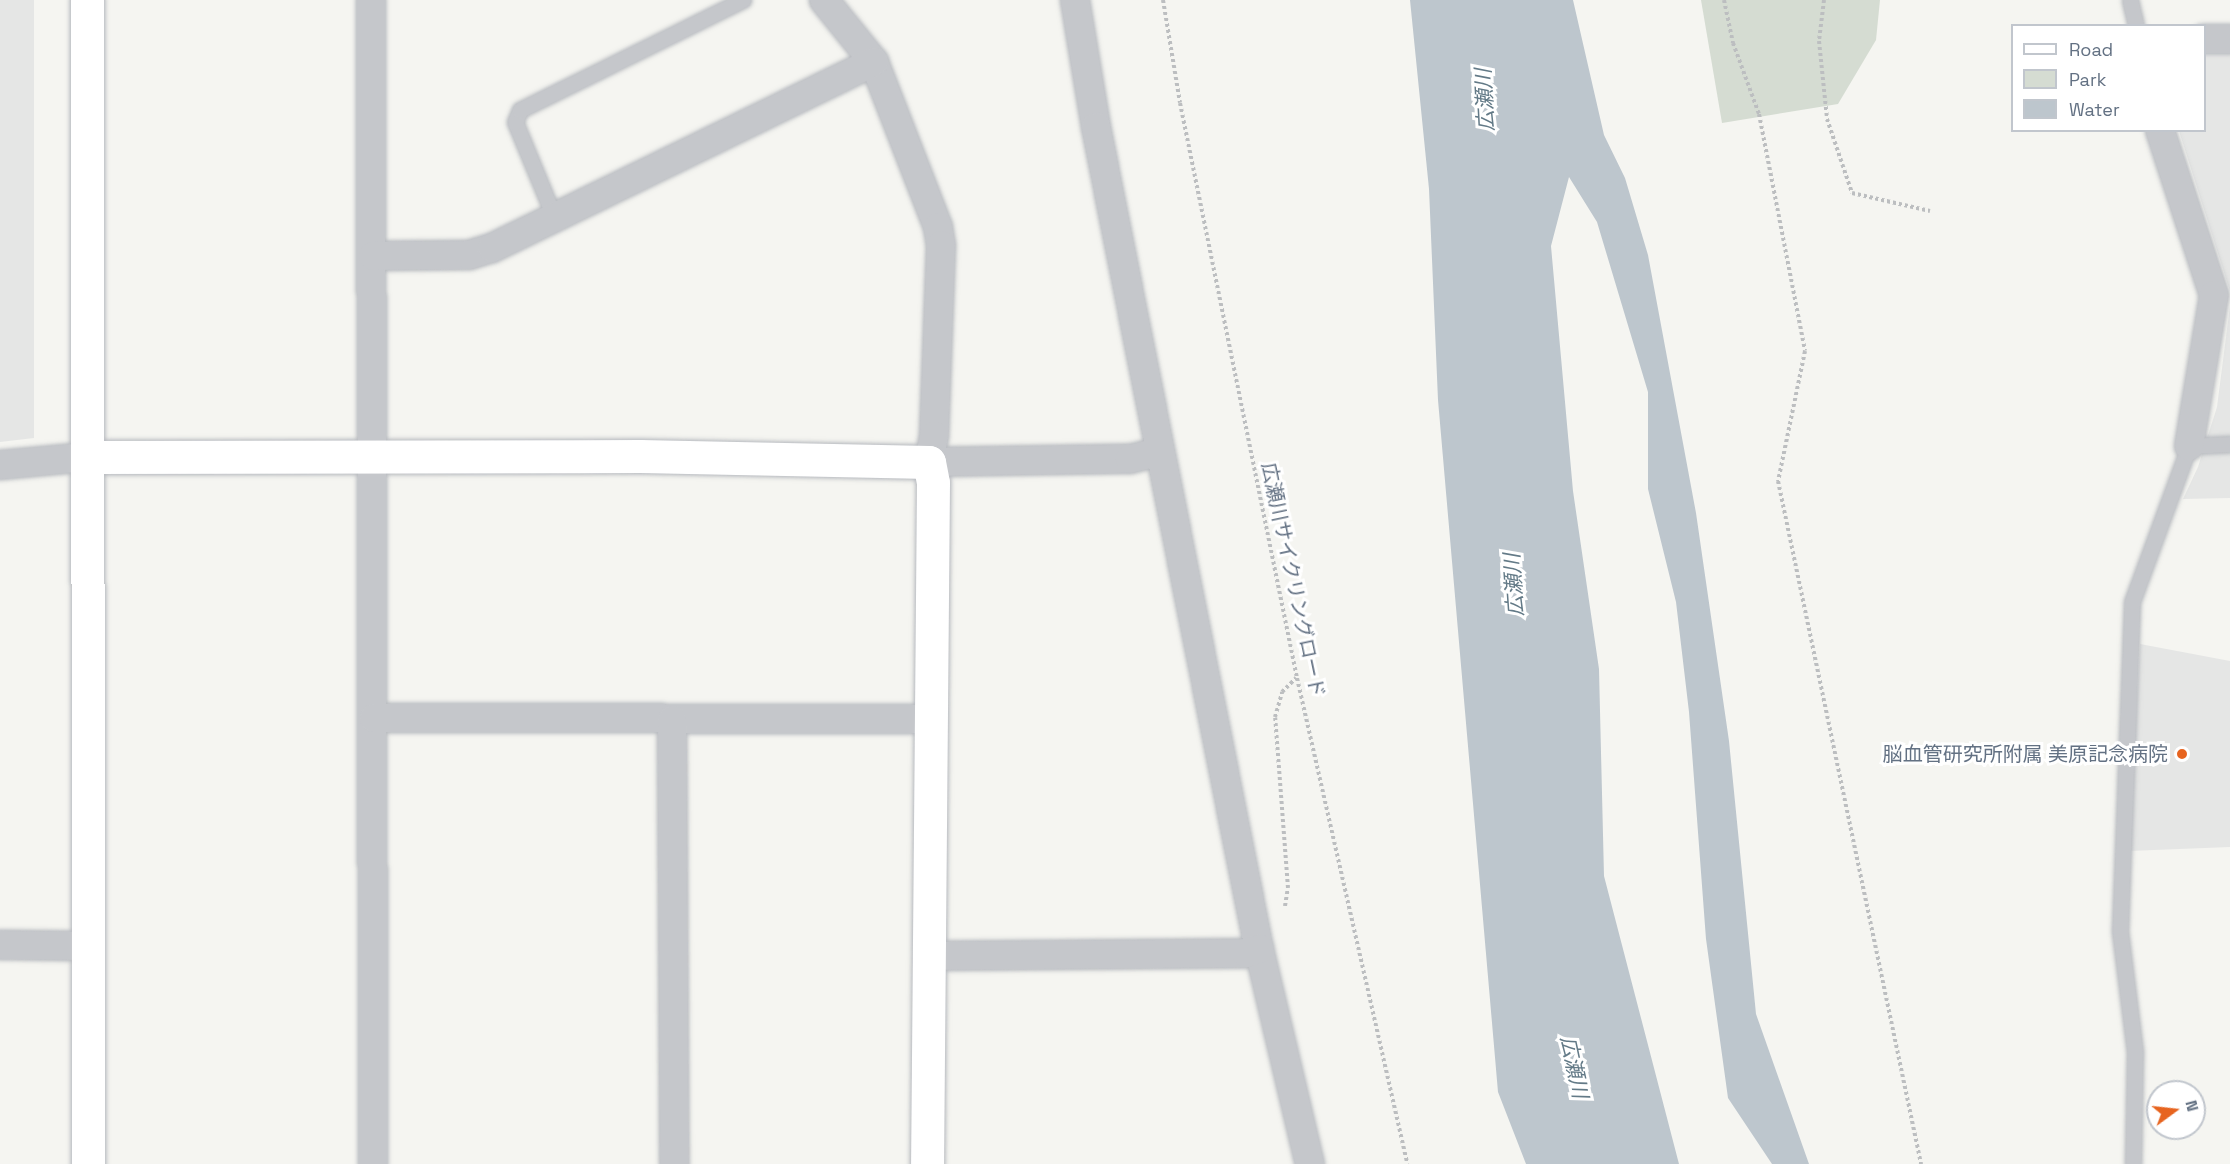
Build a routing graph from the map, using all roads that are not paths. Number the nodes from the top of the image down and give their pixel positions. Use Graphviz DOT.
graph roads {
  1 [pos="87,0"];
  2 [pos="371,0"];
  3 [pos="743,0"];
  4 [pos="824,0"];
  5 [pos="1076,0"];
  6 [pos="2130,0"];
  7 [pos="2136,24"];
  8 [pos="2206,39"];
  9 [pos="2230,39"];
  10 [pos="874,62"];
  11 [pos="2161,132"];
  12 [pos="555,219"];
  13 [pos="373,256"];
  14 [pos="2230,444"];
  15 [pos="2189,446"];
  16 [pos="1159,452"];
  17 [pos="372,455"];
  18 [pos="87,457"];
  19 [pos="929,462"];
  20 [pos="0,465"];
  21 [pos="374,718"];
  22 [pos="930,719"];
  23 [pos="672,720"];
  24 [pos="0,945"];
  25 [pos="87,946"];
  26 [pos="1259,949"];
  27 [pos="927,956"];
  28 [pos="88,1164"];
  29 [pos="373,1164"];
  30 [pos="674,1164"];
  31 [pos="927,1164"];
  32 [pos="1310,1164"];
  33 [pos="2133,1164"];
  1 -- 18 [label="street"];
  2 -- 13 [label="street"];
  3 -- 12 [label="lane"];
  4 -- 10 [label="street"];
  5 -- 16 [label="street"];
  6 -- 7 [label="lane"];
  8 -- 9 [label="street"];
  10 -- 12 [label="street"];
  10 -- 19 [label="street"];
  11 -- 15 [label="street"];
  12 -- 13 [label="street"];
  13 -- 17 [label="street"];
  14 -- 15 [label="lane"];
  15 -- 33 [label="lane"];
  16 -- 19 [label="street"];
  16 -- 26 [label="street"];
  17 -- 18 [label="street"];
  17 -- 19 [label="street"];
  17 -- 21 [label="street"];
  18 -- 20 [label="street"];
  18 -- 25 [label="street"];
  19 -- 22 [label="street"];
  21 -- 23 [label="street"];
  21 -- 29 [label="street"];
  22 -- 23 [label="street"];
  22 -- 27 [label="street"];
  23 -- 30 [label="street"];
  24 -- 25 [label="street"];
  25 -- 28 [label="street"];
  26 -- 27 [label="street"];
  26 -- 32 [label="street"];
  27 -- 31 [label="street"];
}
